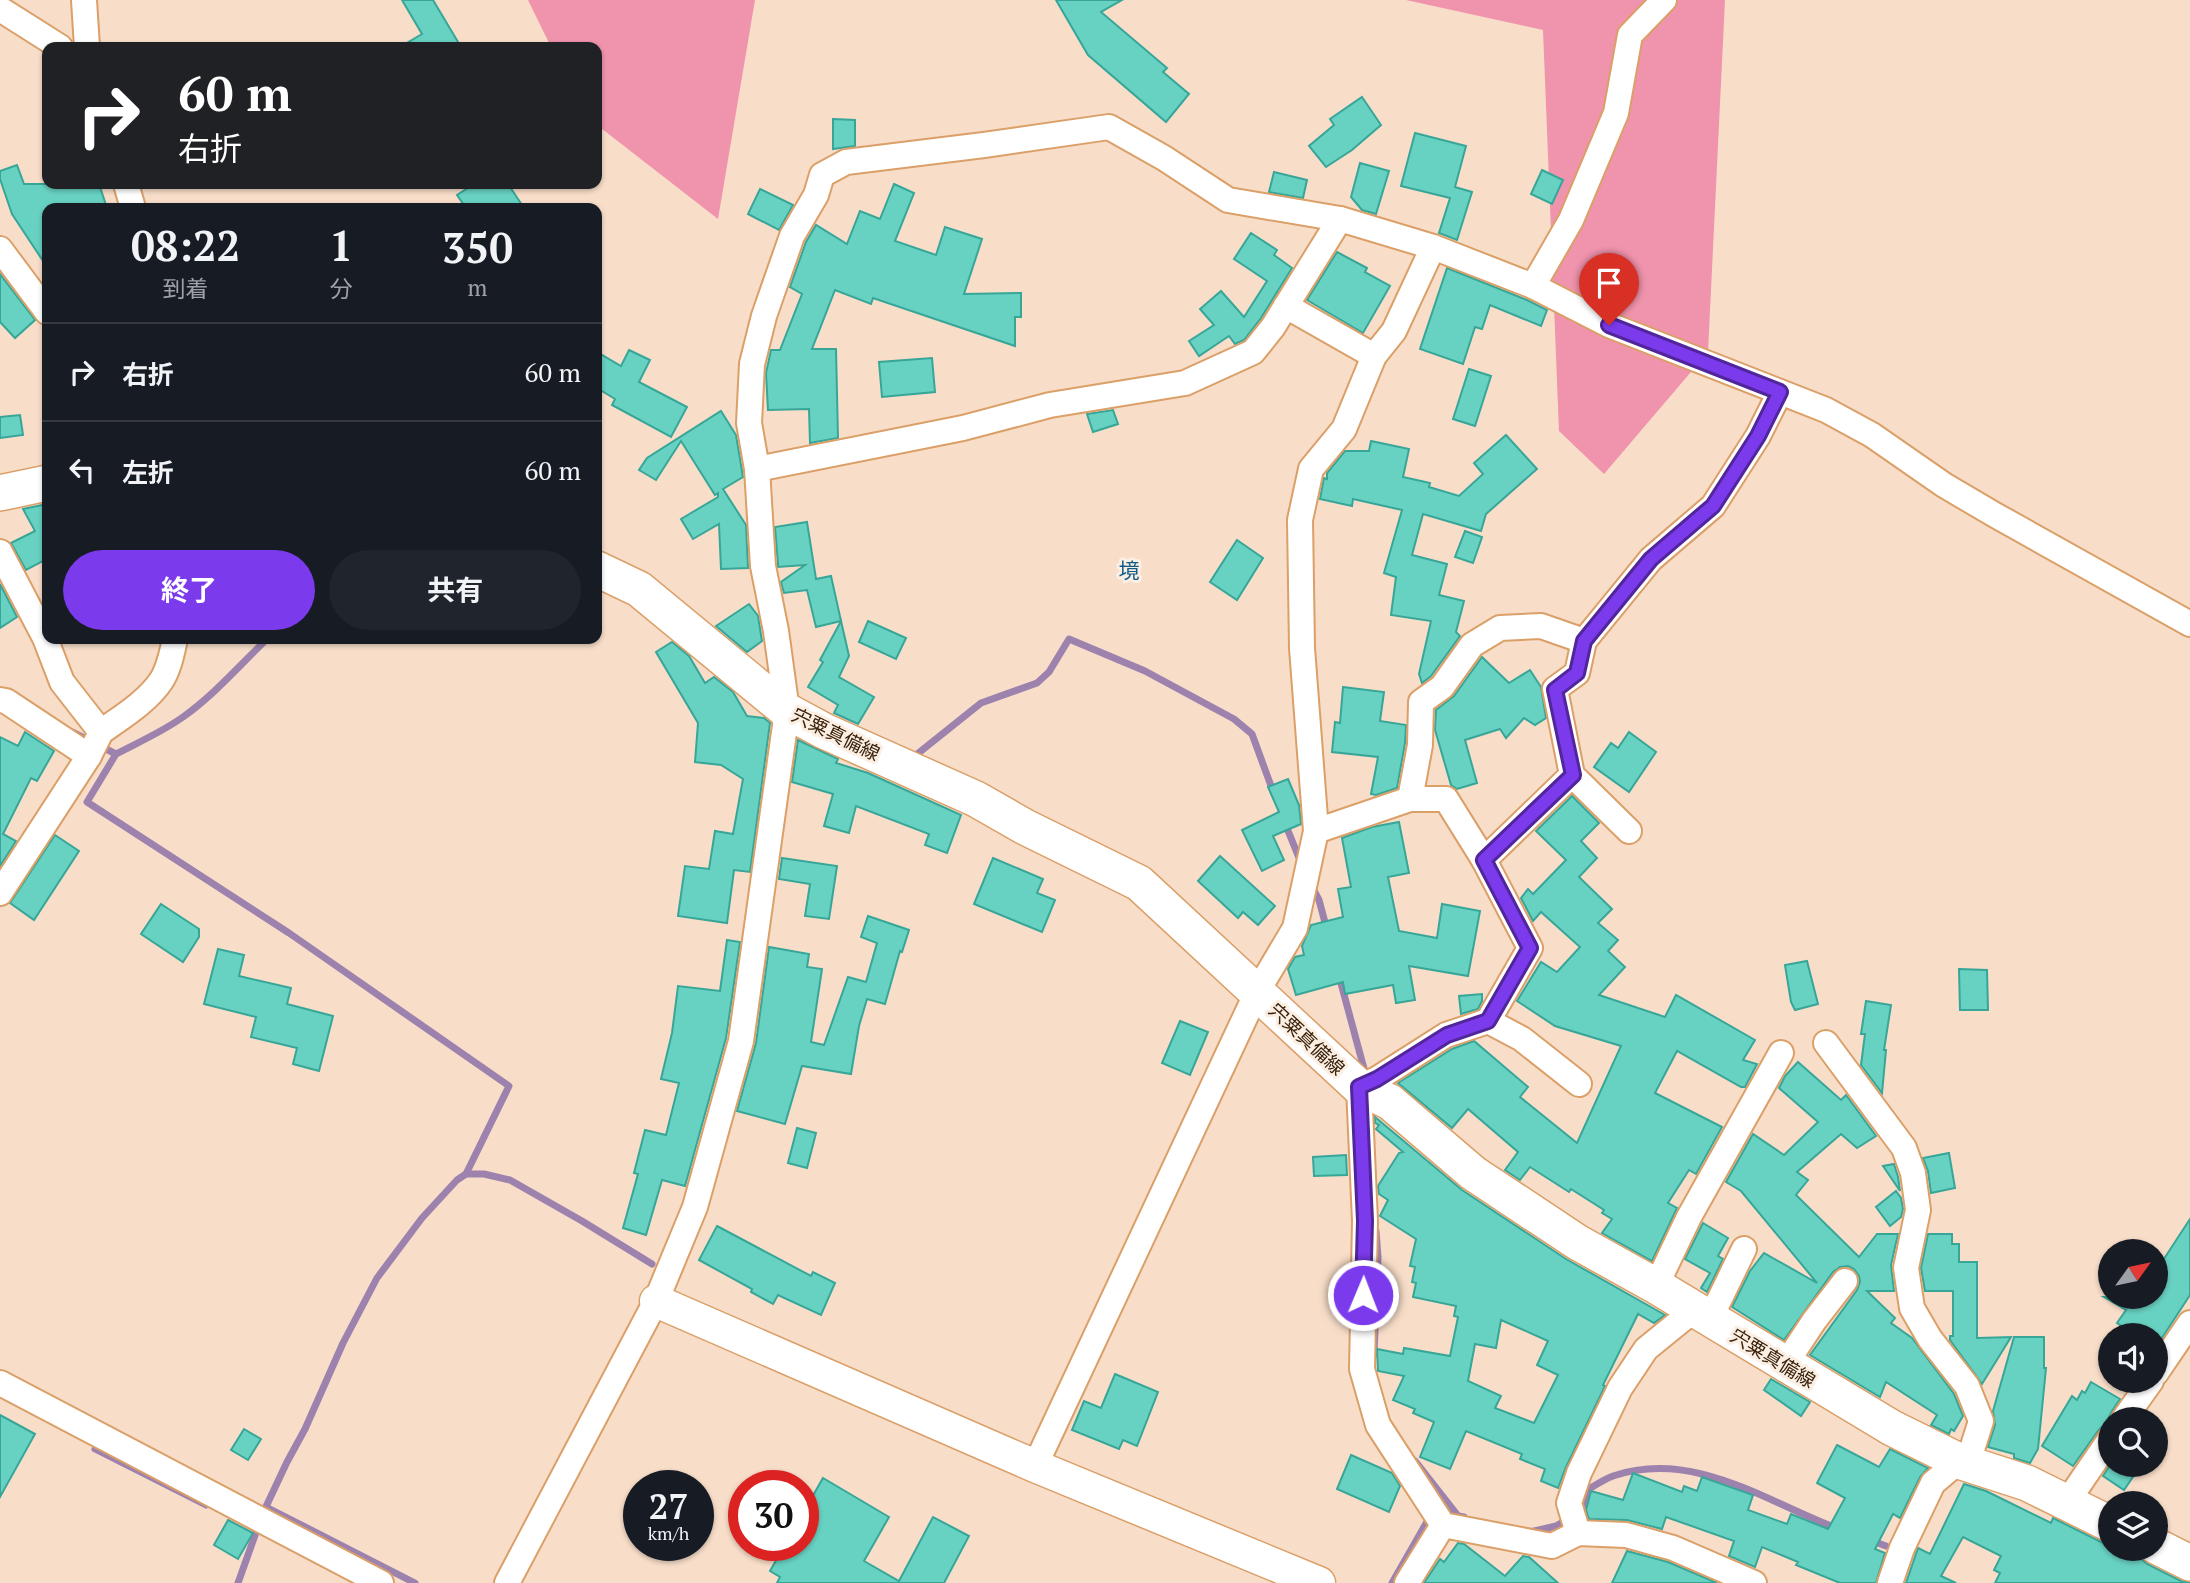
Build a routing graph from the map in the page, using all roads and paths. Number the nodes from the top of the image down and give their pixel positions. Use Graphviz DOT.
graph roads {
  1 [pos="84,0"];
  2 [pos="1664,0"];
  3 [pos="0,9"];
  4 [pos="52,42"];
  5 [pos="87,42"];
  6 [pos="1340,219"];
  7 [pos="1433,247"];
  8 [pos="0,249"];
  9 [pos="1533,286"];
  10 [pos="42,305"];
  11 [pos="1286,306"];
  12 [pos="1374,356"];
  13 [pos="1780,392"];
  14 [pos="757,469"];
  15 [pos="42,484"];
  16 [pos="0,493"];
  17 [pos="0,552"];
  18 [pos="602,571"];
  19 [pos="2190,624"];
  20 [pos="42,632"];
  21 [pos="1584,641"];
  22 [pos="47,644"];
  23 [pos="174,644"];
  24 [pos="0,700"];
  25 [pos="787,711"];
  26 [pos="101,732"];
  27 [pos="89,756"];
  28 [pos="1573,775"];
  29 [pos="1410,799"];
  30 [pos="1316,831"];
  31 [pos="1629,831"];
  32 [pos="1484,860"];
  33 [pos="0,893"];
  34 [pos="1257,992"];
  35 [pos="1488,1021"];
  36 [pos="1826,1042"];
  37 [pos="1781,1053"];
  38 [pos="1579,1084"];
  39 [pos="1359,1087"];
  40 [pos="1744,1249"];
  41 [pos="1844,1281"];
  42 [pos="1656,1286"];
  43 [pos="656,1301"];
  44 [pos="1702,1315"];
  45 [pos="2190,1323"];
  46 [pos="2168,1355"];
  47 [pos="1785,1365"];
  48 [pos="0,1383"];
  49 [pos="2098,1457"];
  50 [pos="1964,1461"];
  51 [pos="1035,1466"];
  52 [pos="2067,1502"];
  53 [pos="2098,1518"];
  54 [pos="1443,1525"];
  55 [pos="1578,1533"];
  56 [pos="2168,1552"];
  57 [pos="2190,1563"];
  58 [pos="381,1583"];
  59 [pos="507,1583"];
  60 [pos="1319,1583"];
  61 [pos="1408,1583"];
  62 [pos="1754,1583"];
  63 [pos="1890,1583"];
  1 -- 5 [label="street"];
  2 -- 9 [label="street"];
  3 -- 4 [label="street"];
  6 -- 7 [label="street"];
  6 -- 11 [label="street"];
  6 -- 14 [label="street"];
  7 -- 9 [label="street"];
  7 -- 12 [label="street"];
  8 -- 10 [label="street"];
  9 -- 13 [label="street"];
  11 -- 12 [label="street"];
  11 -- 14 [label="street"];
  12 -- 30 [label="street"];
  13 -- 19 [label="street"];
  13 -- 21 [label="street"];
  14 -- 25 [label="street"];
  15 -- 16 [label="main road"];
  17 -- 20 [label="street"];
  18 -- 25 [label="main road, 宍粟真備線"];
  21 -- 28 [label="street"];
  21 -- 29 [label="street"];
  22 -- 26 [label="street"];
  23 -- 26 [label="street"];
  24 -- 27 [label="street"];
  25 -- 34 [label="main road, 宍粟真備線"];
  25 -- 43 [label="street"];
  26 -- 27 [label="street"];
  27 -- 33 [label="street"];
  28 -- 31 [label="street"];
  28 -- 32 [label="street"];
  29 -- 30 [label="street"];
  29 -- 32 [label="street"];
  30 -- 34 [label="street"];
  32 -- 35 [label="street"];
  34 -- 39 [label="main road, 宍粟真備線"];
  34 -- 51 [label="street"];
  35 -- 38 [label="street"];
  35 -- 39 [label="street"];
  36 -- 50 [label="street"];
  37 -- 42 [label="street"];
  39 -- 42 [label="main road, 宍粟真備線"];
  39 -- 54 [label="street"];
  40 -- 44 [label="street"];
  41 -- 47 [label="street"];
  42 -- 44 [label="main road, 宍粟真備線"];
  43 -- 51 [label="street"];
  43 -- 59 [label="street"];
  44 -- 47 [label="main road, 宍粟真備線"];
  44 -- 55 [label="street"];
  45 -- 46 [label="street"];
  47 -- 50 [label="main road, 宍粟真備線"];
  48 -- 58 [label="street"];
  49 -- 52 [label="street"];
  50 -- 52 [label="main road, 宍粟真備線"];
  50 -- 63 [label="street"];
  51 -- 60 [label="street"];
  52 -- 53 [label="main road, 宍粟真備線"];
  54 -- 55 [label="street"];
  54 -- 61 [label="street"];
  55 -- 62 [label="street"];
  56 -- 57 [label="main road"];
}
